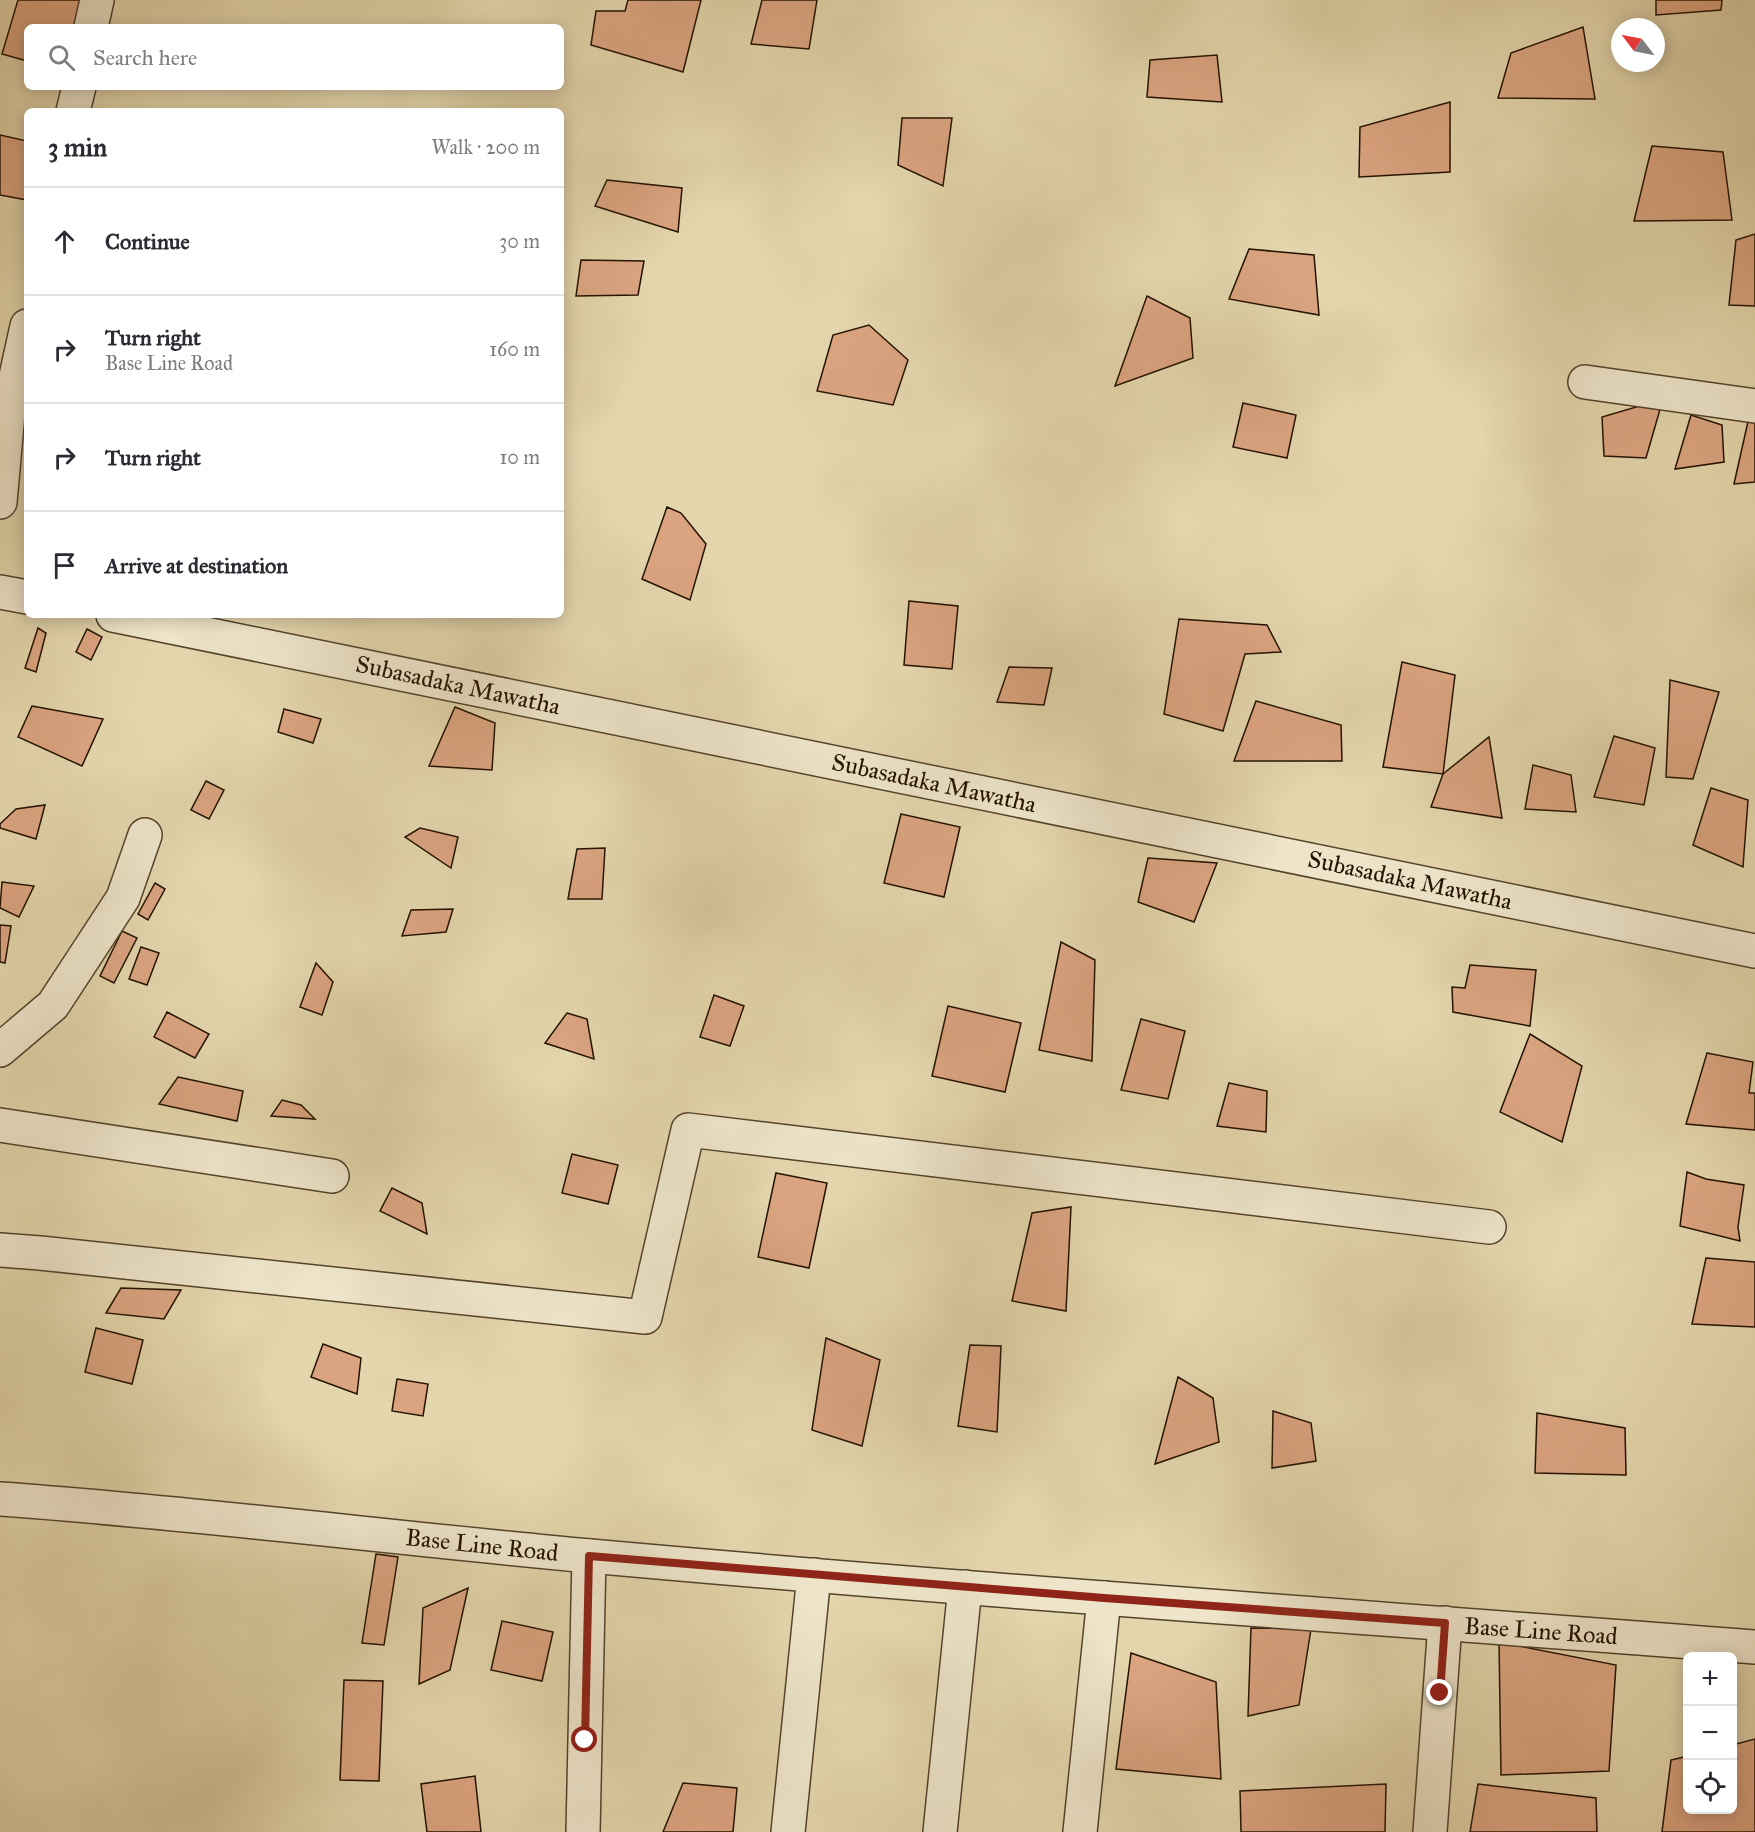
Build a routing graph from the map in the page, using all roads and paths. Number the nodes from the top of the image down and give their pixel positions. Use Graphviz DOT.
graph roads {
  1 [pos="97,0"];
  2 [pos="92,24"];
  3 [pos="77,90"];
  4 [pos="74,108"];
  5 [pos="24,341"];
  6 [pos="1585,382"];
  7 [pos="1755,406"];
  8 [pos="0,502"];
  9 [pos="0,592"];
  10 [pos="24,596"];
  11 [pos="128,618"];
  12 [pos="145,835"];
  13 [pos="1755,951"];
  14 [pos="0,1050"];
  15 [pos="0,1125"];
  16 [pos="332,1176"];
  17 [pos="1489,1227"];
  18 [pos="0,1250"];
  19 [pos="0,1499"];
  20 [pos="589,1556"];
  21 [pos="814,1575"];
  22 [pos="965,1587"];
  23 [pos="1104,1598"];
  24 [pos="1445,1623"];
  25 [pos="1755,1647"];
  26 [pos="583,1832"];
  27 [pos="788,1832"];
  28 [pos="940,1832"];
  29 [pos="1080,1832"];
  30 [pos="1430,1832"];
  1 -- 2 [label="street"];
  3 -- 4 [label="street"];
  5 -- 8 [label="street"];
  6 -- 7 [label="street"];
  9 -- 10 [label="street"];
  11 -- 13 [label="street, Subasadaka Mawatha"];
  12 -- 14 [label="street"];
  15 -- 16 [label="street"];
  17 -- 18 [label="street"];
  19 -- 20 [label="street, Base Line Road"];
  20 -- 21 [label="street, Base Line Road"];
  20 -- 26 [label="street"];
  21 -- 22 [label="street, Base Line Road"];
  21 -- 27 [label="street"];
  22 -- 23 [label="street, Base Line Road"];
  22 -- 28 [label="street"];
  23 -- 24 [label="street, Base Line Road"];
  23 -- 29 [label="street"];
  24 -- 25 [label="street, Base Line Road"];
  24 -- 30 [label="street"];
}
